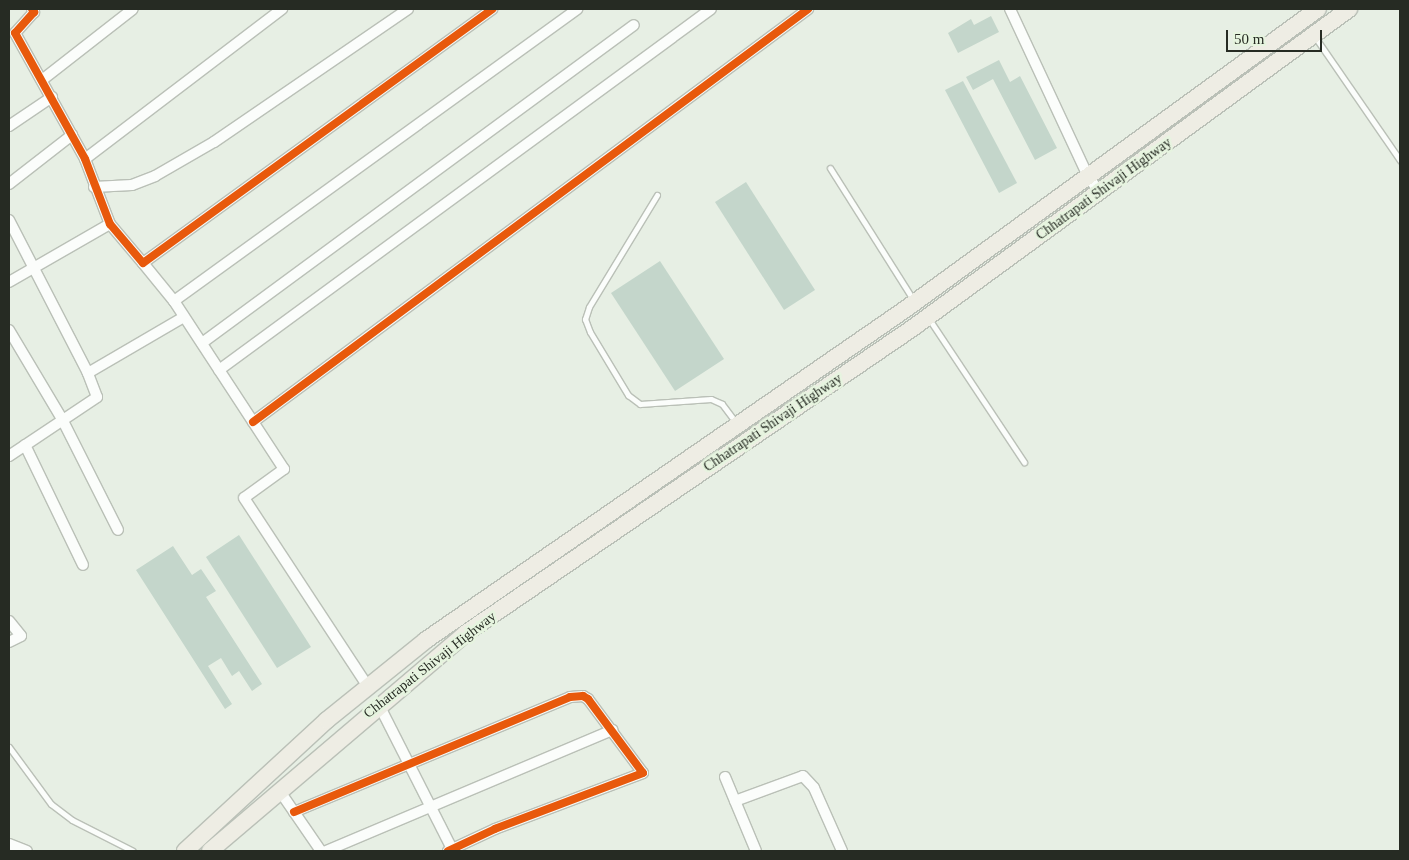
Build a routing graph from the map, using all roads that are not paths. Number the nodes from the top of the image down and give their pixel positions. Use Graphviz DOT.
graph roads {
  1 [pos="32,9"];
  2 [pos="134,9"];
  3 [pos="282,9"];
  4 [pos="408,9"];
  5 [pos="493,9"];
  6 [pos="577,9"];
  7 [pos="711,9"];
  8 [pos="808,9"];
  9 [pos="1010,9"];
  10 [pos="1318,9"];
  11 [pos="1348,9"];
  12 [pos="122,12"];
  13 [pos="634,24"];
  14 [pos="12,33"];
  15 [pos="1313,35"];
  16 [pos="42,80"];
  17 [pos="52,97"];
  18 [pos="9,126"];
  19 [pos="72,136"];
  20 [pos="85,159"];
  21 [pos="1400,160"];
  22 [pos="830,168"];
  23 [pos="1088,176"];
  24 [pos="9,184"];
  25 [pos="94,188"];
  26 [pos="1099,192"];
  27 [pos="657,195"];
  28 [pos="9,220"];
  29 [pos="110,224"];
  30 [pos="143,263"];
  31 [pos="35,267"];
  32 [pos="9,282"];
  33 [pos="174,301"];
  34 [pos="915,302"];
  35 [pos="184,317"];
  36 [pos="928,317"];
  37 [pos="9,330"];
  38 [pos="202,344"];
  39 [pos="219,370"];
  40 [pos="88,373"];
  41 [pos="62,419"];
  42 [pos="253,422"];
  43 [pos="737,424"];
  44 [pos="25,445"];
  45 [pos="9,456"];
  46 [pos="1024,462"];
  47 [pos="118,530"];
  48 [pos="83,565"];
  49 [pos="9,621"];
  50 [pos="9,642"];
  51 [pos="368,687"];
  52 [pos="379,705"];
  53 [pos="613,730"];
  54 [pos="9,747"];
  55 [pos="409,763"];
  56 [pos="725,777"];
  57 [pos="279,790"];
  58 [pos="735,801"];
  59 [pos="431,807"];
  60 [pos="294,812"];
  61 [pos="9,844"];
  62 [pos="450,850"];
  63 [pos="27,851"];
  64 [pos="132,851"];
  65 [pos="185,851"];
  66 [pos="210,851"];
  67 [pos="321,851"];
  68 [pos="326,851"];
  69 [pos="756,851"];
  70 [pos="842,851"];
  1 -- 14 [label="street"];
  2 -- 12 [label="street"];
  3 -- 20 [label="street"];
  4 -- 25 [label="street"];
  5 -- 30 [label="street"];
  6 -- 33 [label="street"];
  7 -- 39 [label="street"];
  8 -- 42 [label="street"];
  9 -- 23 [label="street"];
  10 -- 23 [label="main road, Chhatrapati Shivaji Highway"];
  11 -- 15 [label="main road, Chhatrapati Shivaji Highway"];
  12 -- 16 [label="street"];
  13 -- 38 [label="street"];
  14 -- 16 [label="street"];
  15 -- 21 [label="lane"];
  15 -- 26 [label="main road, Chhatrapati Shivaji Highway"];
  16 -- 17 [label="street"];
  17 -- 18 [label="street"];
  17 -- 19 [label="street"];
  19 -- 20 [label="street"];
  19 -- 24 [label="street"];
  20 -- 25 [label="street"];
  22 -- 34 [label="lane"];
  23 -- 26 [label="street"];
  23 -- 34 [label="main road, Chhatrapati Shivaji Highway"];
  25 -- 29 [label="street"];
  26 -- 36 [label="main road, Chhatrapati Shivaji Highway"];
  27 -- 43 [label="lane"];
  28 -- 31 [label="street"];
  29 -- 30 [label="street"];
  29 -- 31 [label="street"];
  30 -- 33 [label="street"];
  31 -- 32 [label="street"];
  31 -- 40 [label="street"];
  33 -- 35 [label="street"];
  34 -- 43 [label="main road, Chhatrapati Shivaji Highway"];
  35 -- 38 [label="street"];
  35 -- 40 [label="street"];
  36 -- 46 [label="lane"];
  36 -- 52 [label="main road, Chhatrapati Shivaji Highway"];
  37 -- 41 [label="street"];
  38 -- 39 [label="street"];
  39 -- 42 [label="street"];
  40 -- 41 [label="street"];
  41 -- 44 [label="street"];
  41 -- 47 [label="street"];
  42 -- 51 [label="street"];
  43 -- 51 [label="main road, Chhatrapati Shivaji Highway"];
  44 -- 45 [label="street"];
  44 -- 48 [label="street"];
  49 -- 50 [label="street"];
  51 -- 65 [label="main road, Chhatrapati Shivaji Highway"];
  52 -- 55 [label="street"];
  52 -- 57 [label="main road, Chhatrapati Shivaji Highway"];
  53 -- 55 [label="street"];
  53 -- 59 [label="street"];
  53 -- 62 [label="street"];
  54 -- 64 [label="lane"];
  55 -- 59 [label="street"];
  55 -- 60 [label="street"];
  56 -- 58 [label="street"];
  57 -- 60 [label="street"];
  57 -- 66 [label="main road, Chhatrapati Shivaji Highway"];
  58 -- 69 [label="street"];
  58 -- 70 [label="street"];
  59 -- 62 [label="street"];
  59 -- 68 [label="street"];
  60 -- 67 [label="street"];
  61 -- 63 [label="street"];
}
